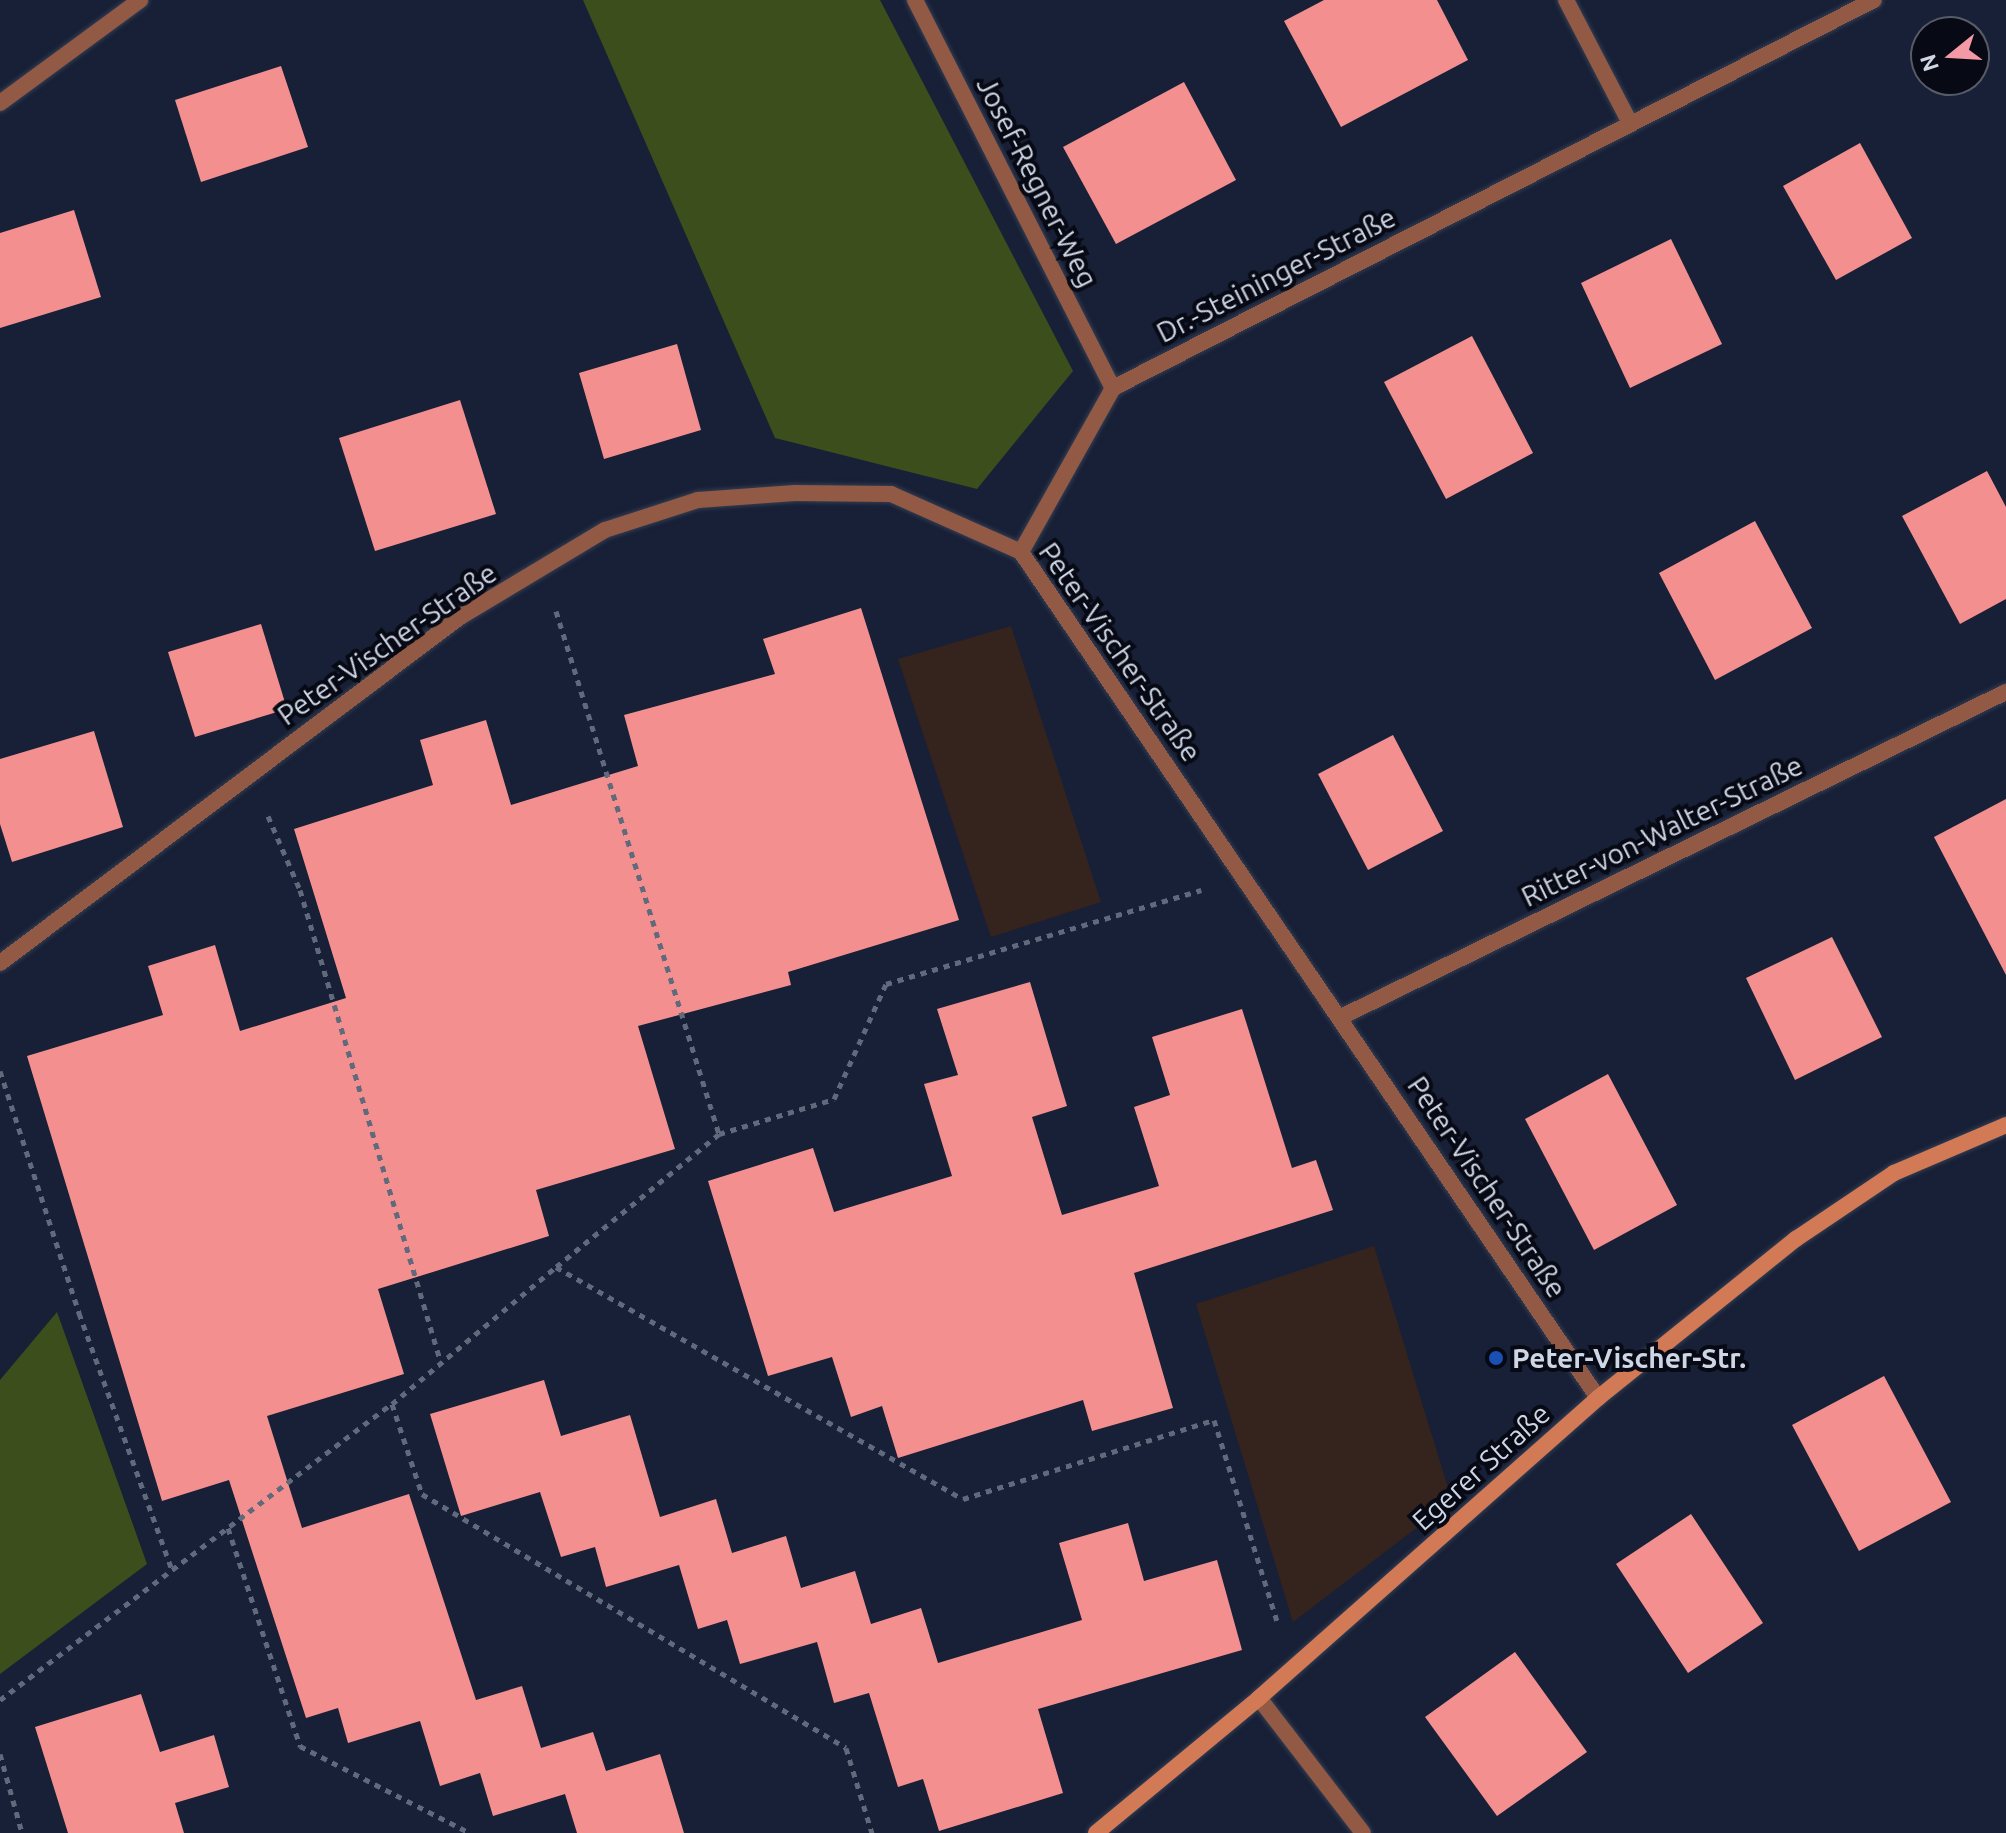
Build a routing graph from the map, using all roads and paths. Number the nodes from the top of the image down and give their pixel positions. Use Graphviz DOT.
graph roads {
  1 [pos="140,0"];
  2 [pos="915,0"];
  3 [pos="1566,0"];
  4 [pos="1874,0"];
  5 [pos="0,103"];
  6 [pos="1629,121"];
  7 [pos="1113,388"];
  8 [pos="1021,552"];
  9 [pos="572,655"];
  10 [pos="2006,692"];
  11 [pos="250,775"];
  12 [pos="1244,877"];
  13 [pos="0,963"];
  14 [pos="1341,1017"];
  15 [pos="0,1071"];
  16 [pos="2006,1125"];
  17 [pos="719,1134"];
  18 [pos="556,1267"];
  19 [pos="440,1361"];
  20 [pos="1598,1398"];
  21 [pos="392,1404"];
  22 [pos="228,1528"];
  23 [pos="172,1570"];
  24 [pos="1292,1669"];
  25 [pos="1259,1698"];
  26 [pos="0,1700"];
  27 [pos="0,1754"];
  28 [pos="22,1833"];
  29 [pos="470,1833"];
  30 [pos="872,1833"];
  31 [pos="1096,1833"];
  32 [pos="1363,1833"];
  1 -- 5 [label="street"];
  2 -- 7 [label="street, Josef-Regner-Weg"];
  3 -- 6 [label="street"];
  4 -- 6 [label="street, Dr.-Steininger-Straße"];
  6 -- 7 [label="street, Dr.-Steininger-Straße"];
  7 -- 8 [label="street"];
  8 -- 11 [label="street, Peter-Vischer-Straße"];
  8 -- 12 [label="street, Peter-Vischer-Straße"];
  9 -- 17 [label="path"];
  10 -- 14 [label="street, Ritter-von-Walter-Straße"];
  11 -- 13 [label="street, Peter-Vischer-Straße"];
  11 -- 19 [label="path"];
  12 -- 14 [label="street, Peter-Vischer-Straße"];
  12 -- 17 [label="path"];
  14 -- 20 [label="street, Peter-Vischer-Straße"];
  15 -- 23 [label="path"];
  16 -- 20 [label="street, Egerer Straße"];
  17 -- 18 [label="path"];
  18 -- 19 [label="path"];
  18 -- 24 [label="path"];
  19 -- 21 [label="path"];
  20 -- 24 [label="street, Egerer Straße"];
  21 -- 22 [label="path"];
  21 -- 30 [label="path"];
  22 -- 23 [label="path"];
  22 -- 29 [label="path"];
  23 -- 26 [label="path"];
  24 -- 25 [label="street, Egerer Straße"];
  25 -- 31 [label="street, Egerer Straße"];
  25 -- 32 [label="street"];
  27 -- 28 [label="path"];
}
